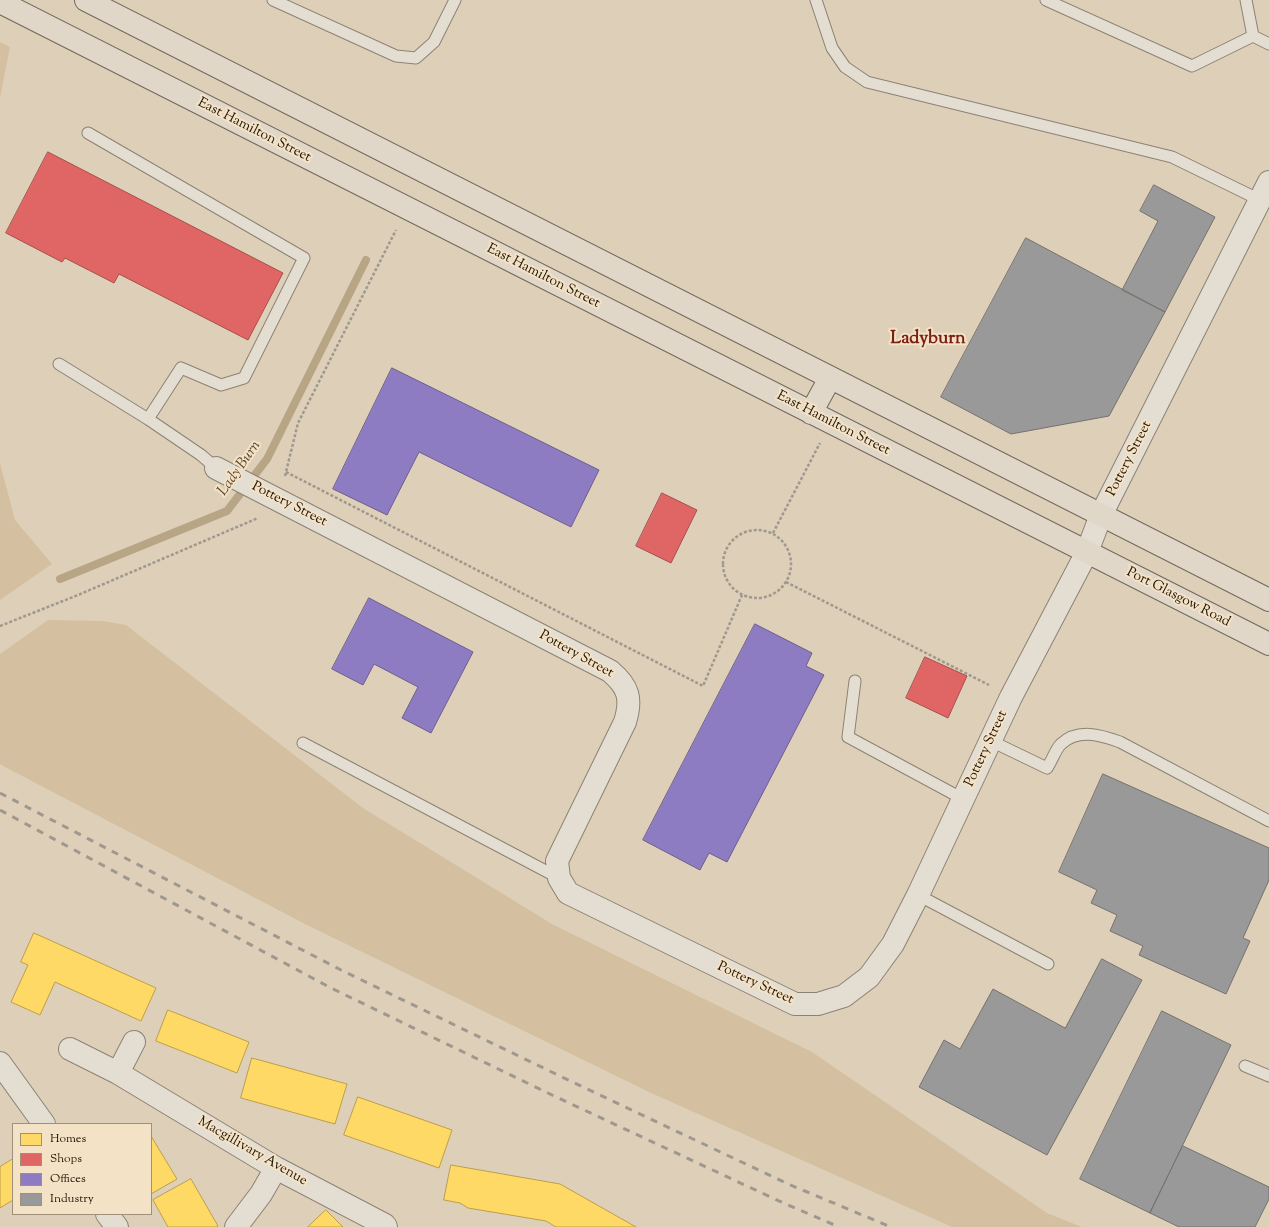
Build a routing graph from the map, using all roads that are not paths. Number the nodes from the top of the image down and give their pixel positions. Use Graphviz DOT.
graph roads {
  1 [pos="86,0"];
  2 [pos="273,0"];
  3 [pos="455,0"];
  4 [pos="816,0"];
  5 [pos="1046,0"];
  6 [pos="1246,0"];
  7 [pos="2,1"];
  8 [pos="1253,36"];
  9 [pos="1269,44"];
  10 [pos="88,133"];
  11 [pos="1264,191"];
  12 [pos="59,364"];
  13 [pos="830,378"];
  14 [pos="811,413"];
  15 [pos="148,419"];
  16 [pos="216,468"];
  17 [pos="1102,515"];
  18 [pos="1087,552"];
  19 [pos="1269,600"];
  20 [pos="1269,644"];
  21 [pos="855,681"];
  22 [pos="991,740"];
  23 [pos="303,743"];
  24 [pos="963,800"];
  25 [pos="1269,821"];
  26 [pos="559,878"];
  27 [pos="918,895"];
  28 [pos="1048,964"];
  29 [pos="134,1042"];
  30 [pos="70,1049"];
  31 [pos="0,1063"];
  32 [pos="1245,1066"];
  33 [pos="118,1073"];
  34 [pos="1269,1076"];
  35 [pos="43,1123"];
  36 [pos="276,1168"];
  37 [pos="108,1215"];
  38 [pos="117,1227"];
  39 [pos="236,1227"];
  40 [pos="386,1227"];
  1 -- 13 [label="highway"];
  2 -- 3 [label="lane"];
  4 -- 11 [label="lane"];
  5 -- 8 [label="lane"];
  6 -- 8 [label="lane"];
  7 -- 14 [label="highway, East Hamilton Street"];
  8 -- 9 [label="lane"];
  10 -- 15 [label="lane"];
  11 -- 17 [label="street, Pottery Street"];
  12 -- 15 [label="lane"];
  13 -- 14 [label="highway"];
  13 -- 17 [label="highway"];
  14 -- 18 [label="highway, East Hamilton Street"];
  15 -- 16 [label="lane"];
  16 -- 26 [label="street, Pottery Street"];
  17 -- 18 [label="street, Pottery Street"];
  17 -- 19 [label="highway"];
  18 -- 20 [label="highway, Port Glasgow Road"];
  18 -- 22 [label="street, Pottery Street"];
  21 -- 24 [label="lane"];
  22 -- 24 [label="street, Pottery Street"];
  22 -- 25 [label="lane"];
  23 -- 26 [label="lane"];
  24 -- 27 [label="street, Pottery Street"];
  26 -- 27 [label="street, Pottery Street"];
  27 -- 28 [label="lane"];
  29 -- 33 [label="street"];
  30 -- 33 [label="street, Macgillivary Avenue"];
  31 -- 35 [label="street"];
  32 -- 34 [label="lane"];
  33 -- 36 [label="street, Macgillivary Avenue"];
  36 -- 39 [label="street"];
  36 -- 40 [label="street, Macgillivary Avenue"];
  37 -- 38 [label="street"];
}
